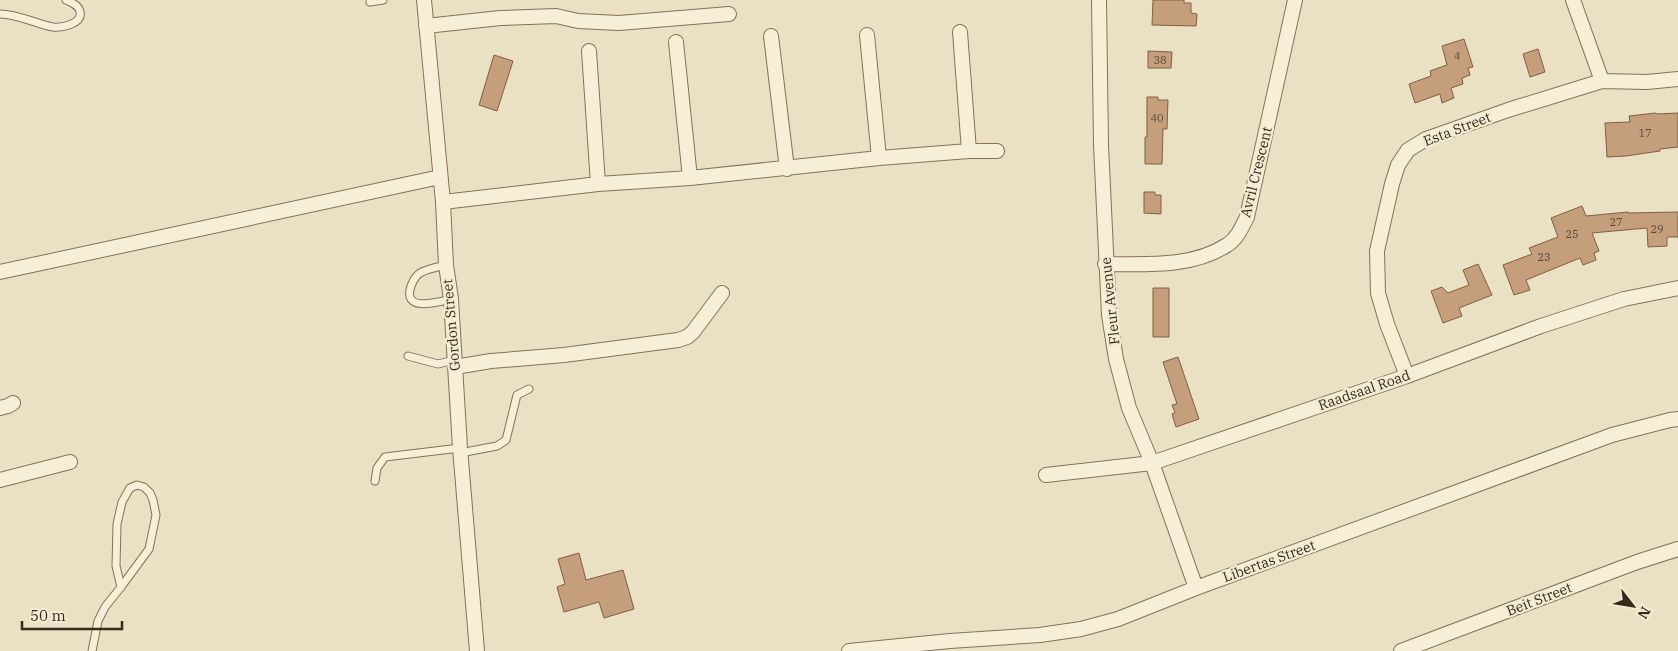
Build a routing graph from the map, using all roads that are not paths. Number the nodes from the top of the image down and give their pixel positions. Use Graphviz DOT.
graph roads {
  1 [pos="66,0"];
  2 [pos="383,0"];
  3 [pos="424,0"];
  4 [pos="1099,0"];
  5 [pos="1295,0"];
  6 [pos="1573,0"];
  7 [pos="370,2"];
  8 [pos="0,14"];
  9 [pos="729,14"];
  10 [pos="426,26"];
  11 [pos="960,32"];
  12 [pos="867,35"];
  13 [pos="771,36"];
  14 [pos="676,42"];
  15 [pos="589,51"];
  16 [pos="1678,79"];
  17 [pos="1602,81"];
  18 [pos="968,151"];
  19 [pos="998,151"];
  20 [pos="879,158"];
  21 [pos="787,168"];
  22 [pos="440,178"];
  23 [pos="690,178"];
  24 [pos="598,184"];
  25 [pos="443,202"];
  26 [pos="1105,264"];
  27 [pos="446,265"];
  28 [pos="0,272"];
  29 [pos="1678,288"];
  30 [pos="722,293"];
  31 [pos="451,299"];
  32 [pos="408,356"];
  33 [pos="455,364"];
  34 [pos="1407,376"];
  35 [pos="528,388"];
  36 [pos="1678,419"];
  37 [pos="460,450"];
  38 [pos="70,462"];
  39 [pos="1152,463"];
  40 [pos="1046,476"];
  41 [pos="0,480"];
  42 [pos="375,481"];
  43 [pos="1678,549"];
  44 [pos="121,587"];
  45 [pos="1196,588"];
  46 [pos="1014,644"];
  47 [pos="92,651"];
  48 [pos="477,651"];
  49 [pos="849,651"];
  50 [pos="1401,651"];
  1 -- 8 [label="lane"];
  2 -- 7 [label="lane"];
  3 -- 10 [label="street, Gordon Street"];
  4 -- 26 [label="street, Fleur Avenue"];
  5 -- 26 [label="street, Avril Crescent"];
  6 -- 17 [label="street"];
  9 -- 10 [label="street"];
  10 -- 22 [label="street, Gordon Street"];
  11 -- 18 [label="street"];
  12 -- 20 [label="street"];
  13 -- 21 [label="street"];
  14 -- 23 [label="street"];
  15 -- 24 [label="street"];
  16 -- 17 [label="street, Esta Street"];
  17 -- 34 [label="street, Esta Street"];
  18 -- 19 [label="street"];
  18 -- 20 [label="street"];
  20 -- 21 [label="street"];
  21 -- 23 [label="street"];
  22 -- 25 [label="street, Gordon Street"];
  22 -- 28 [label="street"];
  23 -- 24 [label="street"];
  24 -- 25 [label="street"];
  25 -- 27 [label="street, Gordon Street"];
  26 -- 39 [label="street, Fleur Avenue"];
  27 -- 31 [label="street, Gordon Street"];
  27 -- 31 [label="lane"];
  29 -- 34 [label="street, Raadsaal Road"];
  30 -- 33 [label="street"];
  31 -- 33 [label="street, Gordon Street"];
  32 -- 33 [label="lane"];
  33 -- 37 [label="street, Gordon Street"];
  34 -- 39 [label="street, Raadsaal Road"];
  35 -- 37 [label="lane"];
  36 -- 45 [label="street, Libertas Street"];
  37 -- 42 [label="lane"];
  37 -- 48 [label="street, Gordon Street"];
  38 -- 41 [label="street"];
  39 -- 40 [label="street, Raadsaal Road"];
  39 -- 45 [label="street, Fleur Avenue"];
  43 -- 50 [label="street, Beit Street"];
  44 -- 44 [label="lane"];
  44 -- 47 [label="lane"];
  45 -- 46 [label="street, Libertas Street"];
  46 -- 49 [label="street, Libertas Street"];
}
